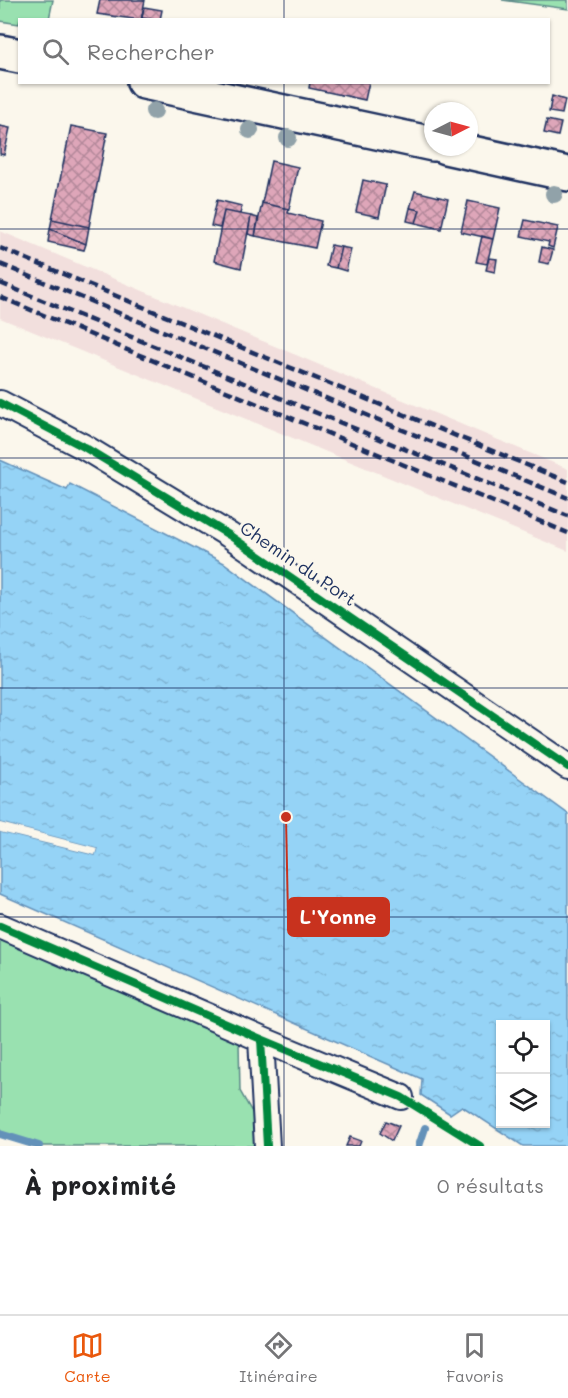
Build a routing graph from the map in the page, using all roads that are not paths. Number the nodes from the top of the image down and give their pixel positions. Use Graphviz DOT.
graph roads {
  1 [pos="0,52"];
  2 [pos="18,56"];
  3 [pos="153,84"];
  4 [pos="424,142"];
  5 [pos="478,154"];
  6 [pos="568,174"];
  7 [pos="0,404"];
  8 [pos="568,767"];
  9 [pos="0,926"];
  10 [pos="261,1039"];
  11 [pos="400,1097"];
  12 [pos="267,1146"];
  1 -- 2 [label="main road"];
  3 -- 4 [label="main road"];
  5 -- 6 [label="main road"];
  7 -- 8 [label="street, Chemin du Port"];
  9 -- 10 [label="street"];
  10 -- 11 [label="street"];
  10 -- 12 [label="street"];
}
